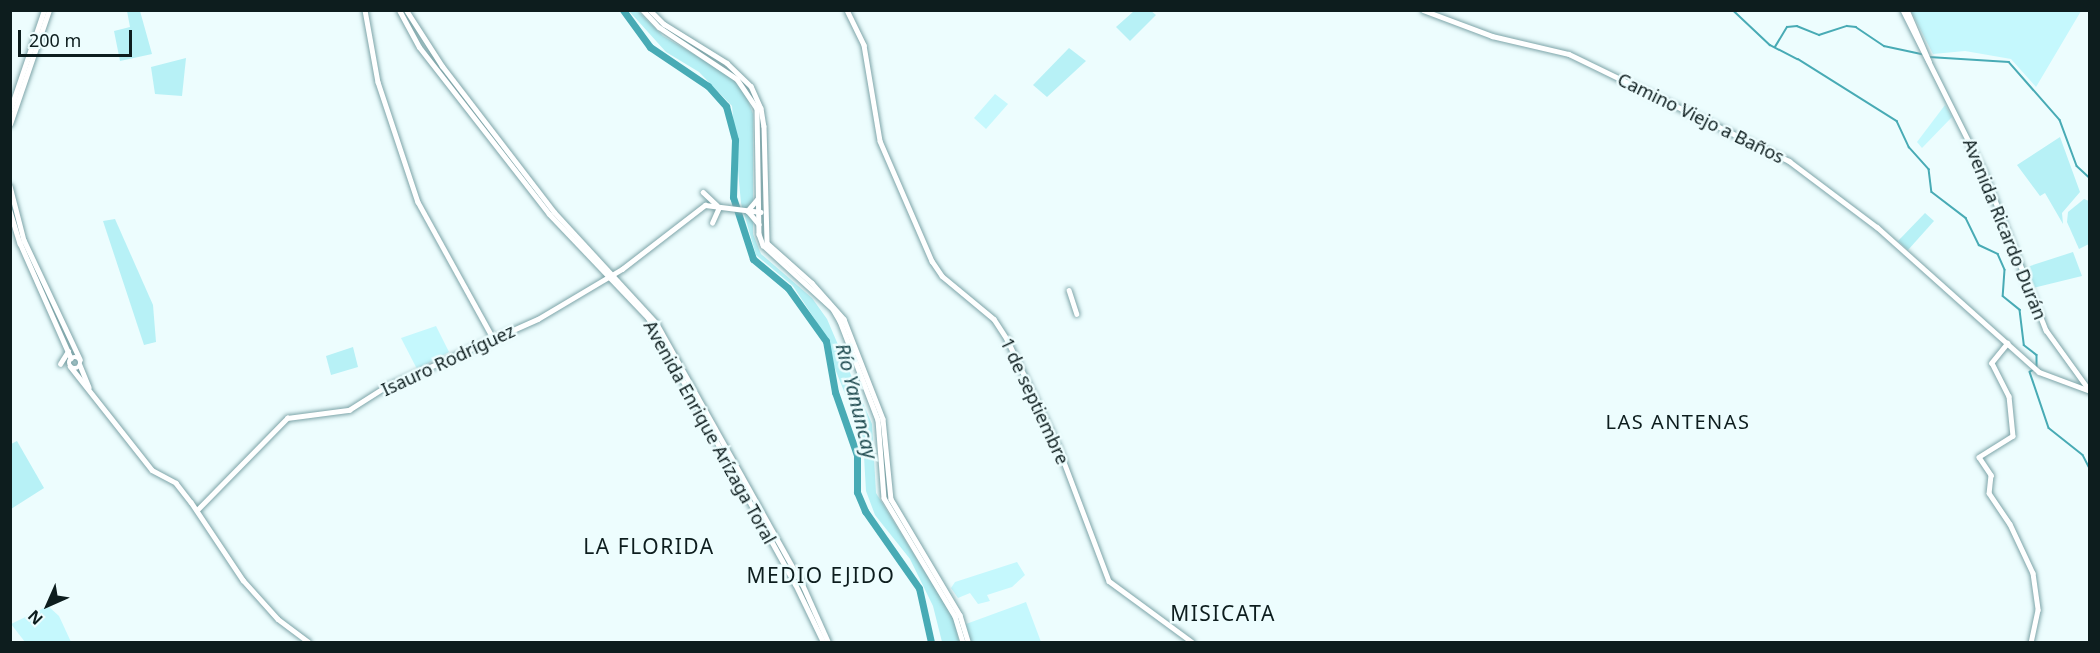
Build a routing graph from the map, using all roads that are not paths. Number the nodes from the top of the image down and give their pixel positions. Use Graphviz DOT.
graph roads {
  1 [pos="44,10"];
  2 [pos="49,10"];
  3 [pos="365,10"];
  4 [pos="399,10"];
  5 [pos="406,10"];
  6 [pos="643,10"];
  7 [pos="650,10"];
  8 [pos="847,10"];
  9 [pos="1423,10"];
  10 [pos="1905,10"];
  11 [pos="10,110"];
  12 [pos="10,124"];
  13 [pos="10,186"];
  14 [pos="703,192"];
  15 [pos="759,196"];
  16 [pos="719,207"];
  17 [pos="10,211"];
  18 [pos="748,211"];
  19 [pos="762,212"];
  20 [pos="712,223"];
  21 [pos="759,224"];
  22 [pos="612,276"];
  23 [pos="1069,290"];
  24 [pos="1077,314"];
  25 [pos="493,338"];
  26 [pos="2008,343"];
  27 [pos="68,345"];
  28 [pos="71,358"];
  29 [pos="80,362"];
  30 [pos="60,364"];
  31 [pos="70,366"];
  32 [pos="2090,391"];
  33 [pos="91,392"];
  34 [pos="197,510"];
  35 [pos="308,642"];
  36 [pos="823,642"];
  37 [pos="828,642"];
  38 [pos="963,642"];
  39 [pos="969,642"];
  40 [pos="1192,642"];
  41 [pos="2031,642"];
  1 -- 11 [label="street"];
  2 -- 12 [label="street"];
  3 -- 25 [label="street"];
  4 -- 22 [label="main road, Avenida Enrique Arízaga Toral"];
  5 -- 22 [label="main road, Avenida Enrique Arízaga Toral"];
  6 -- 15 [label="street"];
  7 -- 19 [label="street"];
  8 -- 40 [label="street, 1 de septiembre"];
  9 -- 26 [label="street, Camino Viejo a Baños"];
  10 -- 32 [label="street, Avenida Ricardo Durán"];
  13 -- 29 [label="street"];
  14 -- 16 [label="street"];
  15 -- 18 [label="street"];
  15 -- 19 [label="street"];
  16 -- 18 [label="street"];
  16 -- 20 [label="street"];
  16 -- 22 [label="street, Isauro Rodríguez"];
  17 -- 27 [label="street"];
  18 -- 19 [label="street"];
  18 -- 21 [label="street"];
  19 -- 21 [label="street"];
  19 -- 39 [label="street"];
  21 -- 38 [label="street"];
  22 -- 25 [label="street, Isauro Rodríguez"];
  22 -- 36 [label="main road, Avenida Enrique Arízaga Toral"];
  22 -- 37 [label="main road, Avenida Enrique Arízaga Toral"];
  23 -- 24 [label="street"];
  25 -- 34 [label="street, Isauro Rodríguez"];
  26 -- 32 [label="street, Camino Viejo a Baños"];
  26 -- 41 [label="street"];
  27 -- 28 [label="street"];
  27 -- 30 [label="street"];
  28 -- 29 [label="street"];
  28 -- 31 [label="street"];
  29 -- 31 [label="street"];
  29 -- 33 [label="street"];
  31 -- 33 [label="street"];
  33 -- 34 [label="street"];
  34 -- 35 [label="street"];
}
